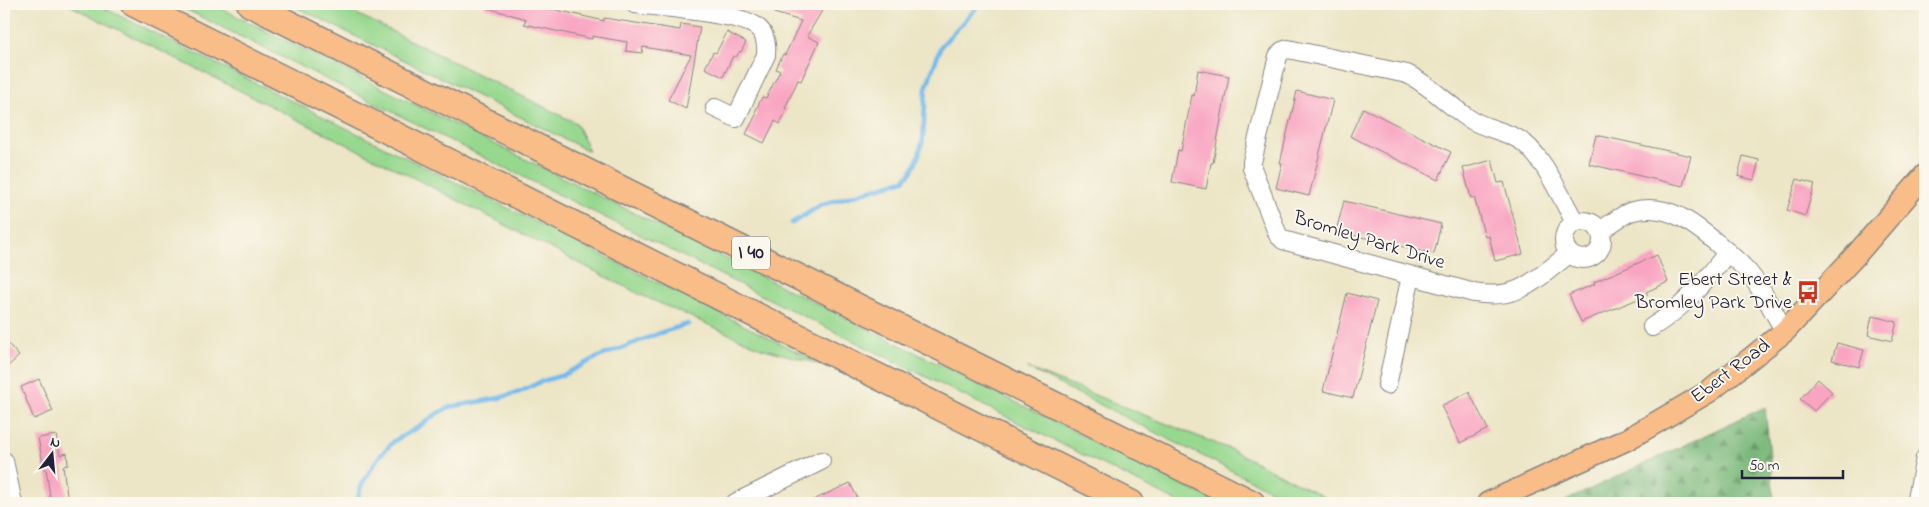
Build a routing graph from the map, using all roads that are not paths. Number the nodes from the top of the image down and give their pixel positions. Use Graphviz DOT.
graph roads {
  1 [pos="134,4"];
  2 [pos="250,4"];
  3 [pos="634,4"];
  4 [pos="732,10"];
  5 [pos="715,108"];
  6 [pos="1925,175"];
  7 [pos="1575,222"];
  8 [pos="1600,231"];
  9 [pos="1728,252"];
  10 [pos="1569,254"];
  11 [pos="1411,276"];
  12 [pos="1652,327"];
  13 [pos="1785,331"];
  14 [pos="1387,386"];
  15 [pos="1925,458"];
  16 [pos="4,461"];
  17 [pos="821,461"];
  18 [pos="13,503"];
  19 [pos="735,503"];
  20 [pos="1131,503"];
  21 [pos="1252,503"];
  22 [pos="1488,503"];
  23 [pos="1916,503"];
  1 -- 20 [label="highway"];
  2 -- 21 [label="highway, I 40"];
  3 -- 4 [label="street"];
  4 -- 5 [label="street"];
  6 -- 13 [label="main road, Ebert Road"];
  7 -- 8 [label="street"];
  7 -- 10 [label="street"];
  7 -- 11 [label="street, Bromley Park Drive"];
  8 -- 9 [label="street"];
  8 -- 10 [label="street"];
  9 -- 12 [label="street"];
  9 -- 13 [label="street"];
  10 -- 11 [label="street, Bromley Park Drive"];
  11 -- 14 [label="street"];
  13 -- 22 [label="main road, Ebert Road"];
  15 -- 23 [label="street"];
  16 -- 18 [label="street"];
  17 -- 19 [label="street"];
}
